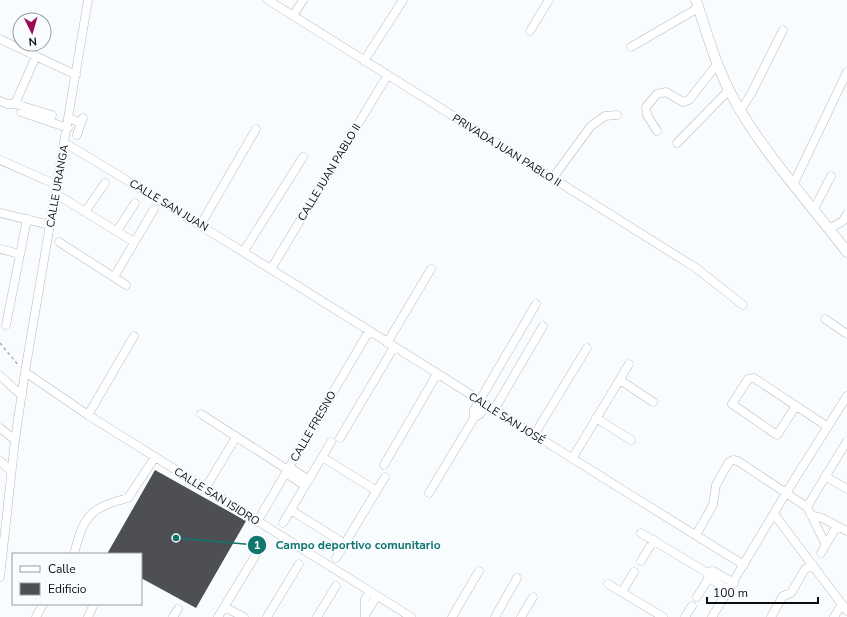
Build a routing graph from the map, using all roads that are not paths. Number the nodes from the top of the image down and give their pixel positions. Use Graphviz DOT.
graph roads {
  1 [pos="88,0"];
  2 [pos="268,0"];
  3 [pos="303,0"];
  4 [pos="403,0"];
  5 [pos="548,0"];
  6 [pos="697,4"];
  7 [pos="293,16"];
  8 [pos="783,30"];
  9 [pos="530,31"];
  10 [pos="0,39"];
  11 [pos="631,47"];
  12 [pos="36,56"];
  13 [pos="364,61"];
  14 [pos="718,63"];
  15 [pos="847,72"];
  16 [pos="76,75"];
  17 [pos="387,76"];
  18 [pos="729,90"];
  19 [pos="0,101"];
  20 [pos="15,104"];
  21 [pos="742,110"];
  22 [pos="21,112"];
  23 [pos="52,115"];
  24 [pos="617,115"];
  25 [pos="69,118"];
  26 [pos="68,128"];
  27 [pos="256,129"];
  28 [pos="657,131"];
  29 [pos="77,135"];
  30 [pos="65,143"];
  31 [pos="677,143"];
  32 [pos="303,157"];
  33 [pos="0,160"];
  34 [pos="831,176"];
  35 [pos="552,179"];
  36 [pos="105,183"];
  37 [pos="794,183"];
  38 [pos="58,185"];
  39 [pos="56,194"];
  40 [pos="135,203"];
  41 [pos="154,209"];
  42 [pos="814,209"];
  43 [pos="85,212"];
  44 [pos="0,213"];
  45 [pos="847,214"];
  46 [pos="27,219"];
  47 [pos="201,224"];
  48 [pos="50,225"];
  49 [pos="829,229"];
  50 [pos="117,232"];
  51 [pos="59,242"];
  52 [pos="134,242"];
  53 [pos="0,249"];
  54 [pos="244,251"];
  55 [pos="847,252"];
  56 [pos="20,254"];
  57 [pos="271,269"];
  58 [pos="431,269"];
  59 [pos="114,277"];
  60 [pos="126,285"];
  61 [pos="536,304"];
  62 [pos="743,305"];
  63 [pos="825,319"];
  64 [pos="6,325"];
  65 [pos="543,326"];
  66 [pos="369,331"];
  67 [pos="847,334"];
  68 [pos="134,336"];
  69 [pos="391,345"];
  70 [pos="587,348"];
  71 [pos="629,364"];
  72 [pos="25,372"];
  73 [pos="437,374"];
  74 [pos="0,376"];
  75 [pos="620,380"];
  76 [pos="22,391"];
  77 [pos="847,396"];
  78 [pos="653,402"];
  79 [pos="482,403"];
  80 [pos="796,406"];
  81 [pos="494,410"];
  82 [pos="201,414"];
  83 [pos="88,415"];
  84 [pos="596,418"];
  85 [pos="828,427"];
  86 [pos="0,428"];
  87 [pos="534,435"];
  88 [pos="236,437"];
  89 [pos="340,438"];
  90 [pos="15,440"];
  91 [pos="631,440"];
  92 [pos="331,442"];
  93 [pos="847,442"];
  94 [pos="155,457"];
  95 [pos="322,457"];
  96 [pos="572,459"];
  97 [pos="0,461"];
  98 [pos="384,465"];
  99 [pos="288,470"];
  100 [pos="11,471"];
  101 [pos="825,476"];
  102 [pos="385,477"];
  103 [pos="307,483"];
  104 [pos="205,489"];
  105 [pos="847,489"];
  106 [pos="377,491"];
  107 [pos="429,493"];
  108 [pos="786,493"];
  109 [pos="807,507"];
  110 [pos="291,510"];
  111 [pos="774,514"];
  112 [pos="811,515"];
  113 [pos="257,522"];
  114 [pos="283,524"];
  115 [pos="837,526"];
  116 [pos="847,531"];
  117 [pos="641,533"];
  118 [pos="696,535"];
  119 [pos="654,540"];
  120 [pos="263,542"];
  121 [pos="344,544"];
  122 [pos="826,545"];
  123 [pos="2,548"];
  124 [pos="74,553"];
  125 [pos="821,553"];
  126 [pos="336,558"];
  127 [pos="641,561"];
  128 [pos="299,564"];
  129 [pos="744,565"];
  130 [pos="814,565"];
  131 [pos="479,571"];
  132 [pos="634,572"];
  133 [pos="709,574"];
  134 [pos="0,577"];
  135 [pos="517,578"];
  136 [pos="734,583"];
  137 [pos="608,584"];
  138 [pos="336,586"];
  139 [pos="729,590"];
  140 [pos="622,592"];
  141 [pos="373,594"];
  142 [pos="533,597"];
  143 [pos="697,597"];
  144 [pos="42,605"];
  145 [pos="94,605"];
  146 [pos="692,606"];
  147 [pos="224,607"];
  148 [pos="845,608"];
  149 [pos="178,610"];
  150 [pos="365,615"];
  151 [pos="36,617"];
  152 [pos="88,617"];
  153 [pos="173,617"];
  154 [pos="218,617"];
  155 [pos="244,617"];
  156 [pos="267,617"];
  157 [pos="317,617"];
  158 [pos="411,617"];
  159 [pos="452,617"];
  160 [pos="495,617"];
  161 [pos="521,617"];
  162 [pos="663,617"];
  163 [pos="684,617"];
  164 [pos="712,617"];
  165 [pos="771,617"];
  166 [pos="834,617"];
  1 -- 16 [label="street, CALLE URANGA"];
  2 -- 7 [label="street, PRIVADA JUAN PABLO II"];
  3 -- 7 [label="street"];
  4 -- 13 [label="street"];
  5 -- 9 [label="street"];
  6 -- 11 [label="street"];
  6 -- 14 [label="main road"];
  7 -- 13 [label="street, PRIVADA JUAN PABLO II"];
  8 -- 21 [label="street"];
  10 -- 12 [label="street"];
  12 -- 16 [label="street"];
  12 -- 20 [label="street"];
  13 -- 17 [label="street, PRIVADA JUAN PABLO II"];
  14 -- 18 [label="main road"];
  14 -- 28 [label="street"];
  15 -- 37 [label="street"];
  16 -- 25 [label="street, CALLE URANGA"];
  17 -- 35 [label="street, PRIVADA JUAN PABLO II"];
  17 -- 57 [label="street, CALLE JUAN PABLO II"];
  18 -- 21 [label="main road"];
  18 -- 31 [label="street"];
  19 -- 20 [label="street"];
  20 -- 23 [label="street"];
  21 -- 37 [label="main road"];
  22 -- 26 [label="street"];
  24 -- 35 [label="street"];
  25 -- 26 [label="street, CALLE URANGA"];
  25 -- 29 [label="street"];
  26 -- 30 [label="street, CALLE URANGA"];
  27 -- 47 [label="street"];
  30 -- 38 [label="street, CALLE URANGA"];
  30 -- 47 [label="street, CALLE SAN JUAN"];
  32 -- 54 [label="street"];
  33 -- 38 [label="street"];
  34 -- 42 [label="street"];
  35 -- 62 [label="street, PRIVADA JUAN PABLO II"];
  36 -- 43 [label="street"];
  37 -- 42 [label="main road"];
  38 -- 39 [label="street, CALLE URANGA"];
  39 -- 43 [label="street"];
  39 -- 48 [label="street, CALLE URANGA"];
  40 -- 50 [label="street"];
  41 -- 52 [label="street"];
  42 -- 49 [label="main road"];
  43 -- 50 [label="street"];
  44 -- 46 [label="street"];
  45 -- 49 [label="street"];
  46 -- 48 [label="street"];
  46 -- 56 [label="street"];
  47 -- 54 [label="street, CALLE SAN JUAN"];
  48 -- 72 [label="street, CALLE URANGA"];
  49 -- 55 [label="main road"];
  50 -- 52 [label="street"];
  51 -- 59 [label="street"];
  52 -- 59 [label="street"];
  53 -- 56 [label="street"];
  54 -- 57 [label="street, CALLE SAN JUAN"];
  56 -- 64 [label="street"];
  57 -- 66 [label="street, CALLE SAN JOSÉ"];
  58 -- 69 [label="street"];
  59 -- 60 [label="street"];
  61 -- 79 [label="street"];
  63 -- 67 [label="street"];
  65 -- 81 [label="street"];
  66 -- 69 [label="street, CALLE SAN JOSÉ"];
  66 -- 99 [label="street, CALLE FRESNO"];
  68 -- 83 [label="street"];
  69 -- 73 [label="street, CALLE SAN JOSÉ"];
  69 -- 89 [label="street"];
  70 -- 87 [label="street"];
  71 -- 75 [label="street"];
  72 -- 76 [label="street, CALLE URANGA"];
  72 -- 83 [label="street, CALLE SAN ISIDRO"];
  73 -- 79 [label="street, CALLE SAN JOSÉ"];
  73 -- 98 [label="street"];
  74 -- 76 [label="street"];
  75 -- 78 [label="street"];
  75 -- 84 [label="street"];
  76 -- 90 [label="street, CALLE URANGA"];
  77 -- 85 [label="street"];
  79 -- 81 [label="street, CALLE SAN JOSÉ"];
  79 -- 107 [label="street"];
  80 -- 80 [label="street"];
  80 -- 85 [label="street"];
  81 -- 87 [label="street, CALLE SAN JOSÉ"];
  82 -- 88 [label="street"];
  83 -- 94 [label="street, CALLE SAN ISIDRO"];
  84 -- 91 [label="street"];
  84 -- 96 [label="street"];
  85 -- 108 [label="street"];
  86 -- 90 [label="street"];
  87 -- 96 [label="street, CALLE SAN JOSÉ"];
  88 -- 99 [label="street"];
  88 -- 104 [label="street"];
  90 -- 100 [label="street, CALLE URANGA"];
  92 -- 95 [label="street"];
  93 -- 101 [label="street"];
  94 -- 104 [label="street, CALLE SAN ISIDRO"];
  94 -- 124 [label="street"];
  95 -- 103 [label="street"];
  95 -- 106 [label="street"];
  96 -- 118 [label="street, CALLE SAN JOSÉ"];
  97 -- 100 [label="street"];
  99 -- 103 [label="street"];
  99 -- 113 [label="street, CALLE FRESNO"];
  100 -- 123 [label="street, CALLE URANGA"];
  101 -- 105 [label="street"];
  101 -- 109 [label="street"];
  102 -- 106 [label="street"];
  103 -- 110 [label="street"];
  104 -- 113 [label="street, CALLE SAN ISIDRO"];
  106 -- 121 [label="street"];
  108 -- 109 [label="street"];
  108 -- 111 [label="street"];
  108 -- 118 [label="street"];
  109 -- 112 [label="street"];
  110 -- 114 [label="street"];
  110 -- 121 [label="street"];
  111 -- 129 [label="street"];
  111 -- 130 [label="street"];
  112 -- 115 [label="street"];
  112 -- 122 [label="street"];
  113 -- 141 [label="street, CALLE SAN ISIDRO"];
  115 -- 116 [label="street"];
  115 -- 122 [label="street"];
  117 -- 119 [label="street"];
  118 -- 129 [label="street, CALLE SAN JOSÉ"];
  119 -- 127 [label="street"];
  119 -- 133 [label="street"];
  120 -- 147 [label="street"];
  121 -- 126 [label="street"];
  122 -- 125 [label="street"];
  123 -- 134 [label="street, CALLE URANGA"];
  128 -- 156 [label="street"];
  129 -- 136 [label="street"];
  130 -- 148 [label="street"];
  130 -- 165 [label="street"];
  131 -- 159 [label="street"];
  132 -- 140 [label="street"];
  133 -- 136 [label="street"];
  133 -- 139 [label="street"];
  133 -- 143 [label="street"];
  135 -- 160 [label="street"];
  136 -- 139 [label="street"];
  137 -- 140 [label="street"];
  138 -- 157 [label="street"];
  139 -- 164 [label="street"];
  140 -- 162 [label="street"];
  141 -- 150 [label="street"];
  141 -- 158 [label="street, CALLE SAN ISIDRO"];
  142 -- 161 [label="street"];
  144 -- 151 [label="street"];
  145 -- 152 [label="street"];
  146 -- 163 [label="street"];
  147 -- 154 [label="street"];
  147 -- 155 [label="street"];
  148 -- 166 [label="street"];
  149 -- 153 [label="street"];
}
